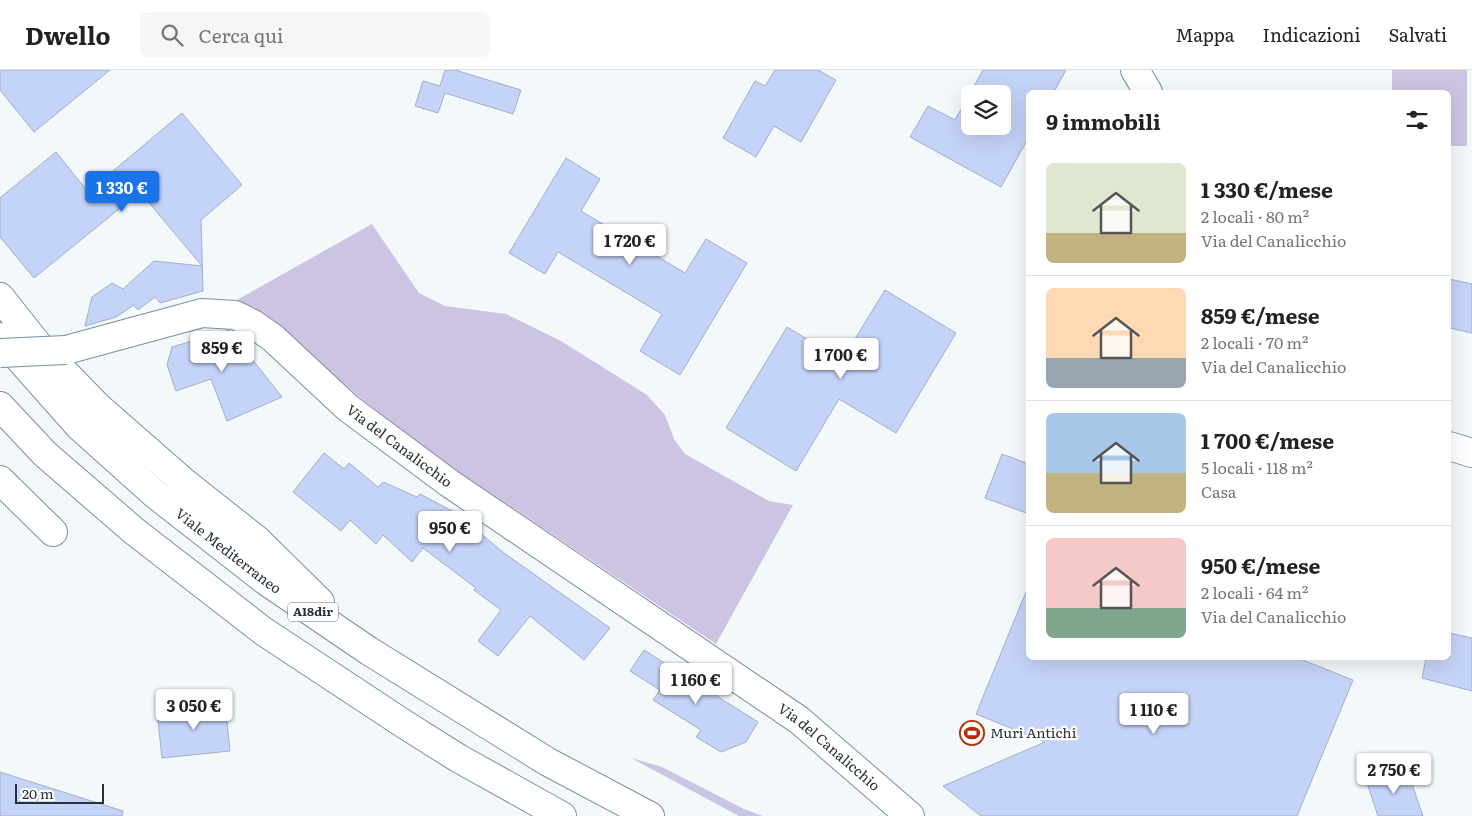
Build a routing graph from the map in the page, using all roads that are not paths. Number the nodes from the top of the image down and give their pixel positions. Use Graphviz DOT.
graph roads {
  1 [pos="1136,70"];
  2 [pos="1147,90"];
  3 [pos="0,297"];
  4 [pos="5,349"];
  5 [pos="0,406"];
  6 [pos="1451,447"];
  7 [pos="1472,453"];
  8 [pos="0,480"];
  9 [pos="54,532"];
  10 [pos="369,650"];
  11 [pos="562,816"];
  12 [pos="650,816"];
  13 [pos="910,816"];
  1 -- 2 [label="main road"];
  3 -- 10 [label="main road"];
  4 -- 10 [label="main road, Viale Mediterraneo / A18dir"];
  4 -- 13 [label="main road, Via del Canalicchio, bridge"];
  5 -- 11 [label="main road"];
  6 -- 7 [label="main road"];
  8 -- 9 [label="main road"];
  10 -- 12 [label="main road, Viale Mediterraneo / A18dir"];
}
